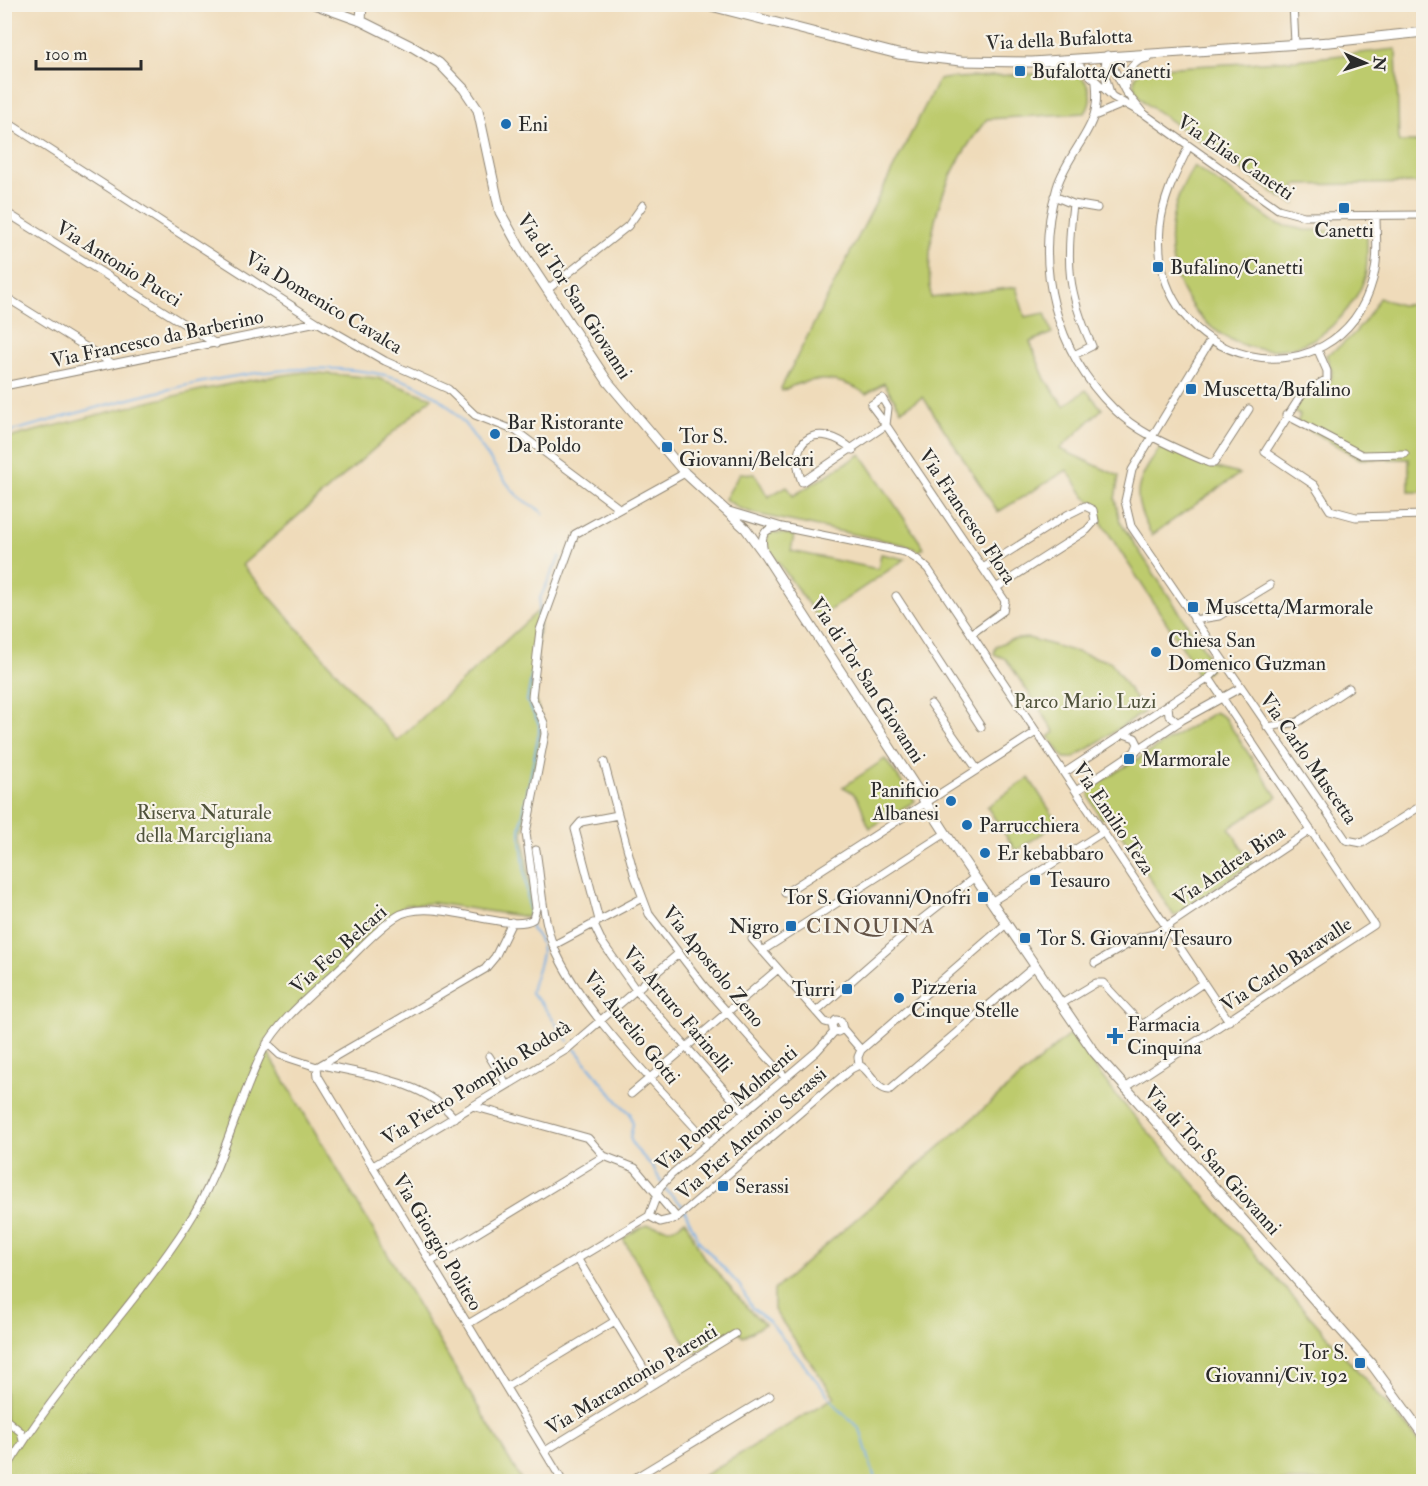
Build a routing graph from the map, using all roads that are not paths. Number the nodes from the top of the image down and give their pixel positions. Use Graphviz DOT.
graph roads {
  1 [pos="314,4"];
  2 [pos="330,4"];
  3 [pos="362,4"];
  4 [pos="703,4"];
  5 [pos="1293,4"];
  6 [pos="345,15"];
  7 [pos="361,21"];
  8 [pos="1424,32"];
  9 [pos="1295,44"];
  10 [pos="1182,50"];
  11 [pos="1107,55"];
  12 [pos="1032,62"];
  13 [pos="1096,83"];
  14 [pos="1125,91"];
  15 [pos="1113,97"];
  16 [pos="1123,104"];
  17 [pos="1143,113"];
  18 [pos="1094,116"];
  19 [pos="4,132"];
  20 [pos="1189,146"];
  21 [pos="1054,196"];
  22 [pos="1073,204"];
  23 [pos="643,205"];
  24 [pos="1097,208"];
  25 [pos="4,211"];
  26 [pos="1424,215"];
  27 [pos="1376,216"];
  28 [pos="547,290"];
  29 [pos="4,296"];
  30 [pos="317,322"];
  31 [pos="1210,341"];
  32 [pos="216,344"];
  33 [pos="1317,348"];
  34 [pos="1074,356"];
  35 [pos="113,364"];
  36 [pos="6,384"];
  37 [pos="1249,409"];
  38 [pos="1286,415"];
  39 [pos="1152,437"];
  40 [pos="853,450"];
  41 [pos="1405,454"];
  42 [pos="685,473"];
  43 [pos="619,508"];
  44 [pos="724,509"];
  45 [pos="1424,515"];
  46 [pos="782,527"];
  47 [pos="765,555"];
  48 [pos="983,568"];
  49 [pos="1270,585"];
  50 [pos="996,588"];
  51 [pos="896,596"];
  52 [pos="1194,620"];
  53 [pos="971,634"];
  54 [pos="1220,658"];
  55 [pos="1232,676"];
  56 [pos="1209,678"];
  57 [pos="1240,688"];
  58 [pos="1349,688"];
  59 [pos="1222,697"];
  60 [pos="932,704"];
  61 [pos="1168,706"];
  62 [pos="1178,723"];
  63 [pos="981,727"];
  64 [pos="1267,727"];
  65 [pos="1036,732"];
  66 [pos="1124,734"];
  67 [pos="1135,752"];
  68 [pos="604,762"];
  69 [pos="977,769"];
  70 [pos="1064,773"];
  71 [pos="1076,791"];
  72 [pos="926,802"];
  73 [pos="1424,804"];
  74 [pos="618,815"];
  75 [pos="1311,830"];
  76 [pos="1103,832"];
  77 [pos="946,833"];
  78 [pos="536,850"];
  79 [pos="975,877"];
  80 [pos="785,893"];
  81 [pos="642,898"];
  82 [pos="991,902"];
  83 [pos="544,904"];
  84 [pos="536,905"];
  85 [pos="512,922"];
  86 [pos="596,922"];
  87 [pos="1006,924"];
  88 [pos="1166,927"];
  89 [pos="752,939"];
  90 [pos="554,945"];
  91 [pos="762,951"];
  92 [pos="678,954"];
  93 [pos="1095,963"];
  94 [pos="1035,966"];
  95 [pos="778,969"];
  96 [pos="1203,983"];
  97 [pos="636,990"];
  98 [pos="1061,1004"];
  99 [pos="727,1012"];
  100 [pos="816,1012"];
  101 [pos="600,1020"];
  102 [pos="1229,1021"];
  103 [pos="833,1028"];
  104 [pos="843,1029"];
  105 [pos="267,1043"];
  106 [pos="687,1047"];
  107 [pos="861,1050"];
  108 [pos="489,1056"];
  109 [pos="859,1065"];
  110 [pos="320,1066"];
  111 [pos="651,1077"];
  112 [pos="785,1077"];
  113 [pos="507,1085"];
  114 [pos="1125,1088"];
  115 [pos="631,1095"];
  116 [pos="472,1106"];
  117 [pos="744,1112"];
  118 [pos="454,1118"];
  119 [pos="709,1143"];
  120 [pos="604,1156"];
  121 [pos="373,1166"];
  122 [pos="658,1194"];
  123 [pos="649,1216"];
  124 [pos="680,1216"];
  125 [pos="577,1258"];
  126 [pos="430,1262"];
  127 [pos="615,1321"];
  128 [pos="468,1323"];
  129 [pos="735,1334"];
  130 [pos="653,1384"];
  131 [pos="506,1387"];
  132 [pos="770,1396"];
  133 [pos="4,1418"];
  134 [pos="1424,1436"];
  135 [pos="23,1441"];
  136 [pos="544,1451"];
  137 [pos="4,1473"];
  138 [pos="563,1482"];
  139 [pos="628,1482"];
  1 -- 6 [label="street"];
  2 -- 6 [label="street"];
  3 -- 7 [label="street"];
  4 -- 12 [label="street, Via della Bufalotta"];
  5 -- 9 [label="street"];
  6 -- 7 [label="street, Via di Tor San Giovanni"];
  7 -- 28 [label="street, Via di Tor San Giovanni"];
  8 -- 9 [label="street, Via della Bufalotta"];
  9 -- 10 [label="street, Via della Bufalotta"];
  10 -- 11 [label="street, Via della Bufalotta"];
  10 -- 14 [label="street"];
  11 -- 12 [label="street, Via della Bufalotta"];
  11 -- 14 [label="street"];
  11 -- 15 [label="street"];
  12 -- 13 [label="street"];
  13 -- 15 [label="street"];
  13 -- 18 [label="street"];
  14 -- 17 [label="street"];
  15 -- 16 [label="street"];
  16 -- 17 [label="street"];
  16 -- 18 [label="street"];
  17 -- 20 [label="street, Via Elias Canetti"];
  18 -- 21 [label="street"];
  19 -- 30 [label="street, Via Domenico Cavalca"];
  20 -- 27 [label="street, Via Elias Canetti"];
  20 -- 31 [label="street"];
  21 -- 22 [label="street"];
  21 -- 34 [label="street"];
  22 -- 24 [label="street"];
  22 -- 34 [label="street"];
  23 -- 28 [label="street"];
  25 -- 32 [label="street, Via Antonio Pucci"];
  26 -- 27 [label="street, Via Elias Canetti"];
  27 -- 33 [label="street"];
  28 -- 42 [label="street, Via di Tor San Giovanni"];
  29 -- 35 [label="street"];
  30 -- 32 [label="street, Via Francesco da Barberino"];
  30 -- 43 [label="street, Via Domenico Cavalca"];
  31 -- 33 [label="street"];
  31 -- 39 [label="street, Via Carlo Muscetta"];
  32 -- 35 [label="street, Via Francesco da Barberino"];
  33 -- 38 [label="street"];
  34 -- 39 [label="street"];
  35 -- 36 [label="street, Via Francesco da Barberino"];
  37 -- 39 [label="street"];
  38 -- 41 [label="street"];
  38 -- 45 [label="street"];
  39 -- 52 [label="street, Via Carlo Muscetta"];
  40 -- 40 [label="street"];
  40 -- 48 [label="street, Via Francesco Flora"];
  42 -- 43 [label="street"];
  42 -- 44 [label="street, Via di Tor San Giovanni"];
  43 -- 84 [label="street"];
  44 -- 46 [label="street"];
  44 -- 47 [label="street, Via di Tor San Giovanni"];
  46 -- 47 [label="street"];
  46 -- 53 [label="street"];
  47 -- 72 [label="street, Via di Tor San Giovanni"];
  48 -- 50 [label="street, Via Francesco Flora"];
  48 -- 50 [label="street"];
  49 -- 52 [label="street"];
  50 -- 53 [label="street, Via Francesco Flora"];
  51 -- 63 [label="street"];
  52 -- 54 [label="street, Via Carlo Muscetta"];
  53 -- 65 [label="street, Via Emilio Teza"];
  54 -- 55 [label="street, Via Carlo Muscetta"];
  54 -- 56 [label="street"];
  55 -- 56 [label="street"];
  55 -- 57 [label="street, Via Carlo Muscetta"];
  55 -- 59 [label="street"];
  56 -- 59 [label="street"];
  56 -- 61 [label="street"];
  57 -- 59 [label="street"];
  57 -- 64 [label="street, Via Carlo Muscetta"];
  58 -- 64 [label="street"];
  59 -- 62 [label="street"];
  59 -- 75 [label="street"];
  60 -- 69 [label="street"];
  61 -- 62 [label="street"];
  61 -- 66 [label="street"];
  62 -- 67 [label="street"];
  64 -- 73 [label="street, Via Carlo Muscetta"];
  65 -- 69 [label="street"];
  65 -- 70 [label="street, Via Emilio Teza"];
  66 -- 67 [label="street"];
  66 -- 70 [label="street"];
  67 -- 71 [label="street"];
  68 -- 74 [label="street, Via Apostolo Zeno"];
  69 -- 72 [label="street"];
  70 -- 71 [label="street, Via Emilio Teza"];
  71 -- 76 [label="street, Via Emilio Teza"];
  72 -- 77 [label="street, Via di Tor San Giovanni"];
  72 -- 80 [label="street"];
  74 -- 81 [label="street, Via Apostolo Zeno"];
  74 -- 86 [label="street, Via Arturo Farinelli"];
  75 -- 88 [label="street, Via Andrea Bina"];
  75 -- 102 [label="street, Via Carlo Baravalle"];
  76 -- 82 [label="street"];
  76 -- 88 [label="street, Via Emilio Teza"];
  77 -- 79 [label="street, Via di Tor San Giovanni"];
  77 -- 91 [label="street"];
  78 -- 83 [label="street, Via Aurelio Gotti"];
  79 -- 82 [label="street, Via di Tor San Giovanni"];
  79 -- 100 [label="street"];
  81 -- 86 [label="street"];
  81 -- 92 [label="street, Via Apostolo Zeno"];
  82 -- 87 [label="street, Via di Tor San Giovanni"];
  83 -- 84 [label="street"];
  83 -- 90 [label="street, Via Aurelio Gotti"];
  84 -- 85 [label="street"];
  85 -- 105 [label="street, Via Feo Belcari"];
  85 -- 110 [label="street"];
  86 -- 90 [label="street"];
  86 -- 97 [label="street, Via Arturo Farinelli"];
  87 -- 94 [label="street, Via di Tor San Giovanni"];
  87 -- 107 [label="street"];
  88 -- 93 [label="street, Via Andrea Bina"];
  88 -- 96 [label="street, Via Emilio Teza"];
  89 -- 91 [label="street"];
  90 -- 101 [label="street, Via Aurelio Gotti"];
  91 -- 95 [label="street"];
  92 -- 97 [label="street, Via Pietro Pompilio Rodotà"];
  92 -- 99 [label="street, Via Apostolo Zeno"];
  94 -- 98 [label="street, Via di Tor San Giovanni"];
  94 -- 109 [label="street"];
  95 -- 99 [label="street"];
  95 -- 100 [label="street"];
  96 -- 98 [label="street"];
  96 -- 102 [label="street, Via Emilio Teza"];
  97 -- 101 [label="street, Via Pietro Pompilio Rodotà"];
  97 -- 106 [label="street, Via Arturo Farinelli"];
  98 -- 114 [label="street, Via di Tor San Giovanni"];
  99 -- 106 [label="street"];
  99 -- 112 [label="street, Via Apostolo Zeno"];
  100 -- 103 [label="street"];
  101 -- 111 [label="street, Via Aurelio Gotti"];
  101 -- 113 [label="street, Via Pietro Pompilio Rodotà"];
  102 -- 114 [label="street, Via Carlo Baravalle"];
  103 -- 104 [label="street"];
  103 -- 104 [label="street"];
  103 -- 112 [label="street, Via Pompeo Molmenti"];
  104 -- 107 [label="street"];
  105 -- 110 [label="street"];
  105 -- 135 [label="street"];
  106 -- 111 [label="street"];
  106 -- 117 [label="street, Via Arturo Farinelli"];
  107 -- 109 [label="street"];
  108 -- 113 [label="street"];
  109 -- 124 [label="street, Via Pier Antonio Serassi"];
  110 -- 118 [label="street"];
  110 -- 121 [label="street, Via Giorgio Politeo"];
  111 -- 115 [label="street"];
  111 -- 119 [label="street, Via Aurelio Gotti"];
  112 -- 117 [label="street, Via Pompeo Molmenti"];
  113 -- 116 [label="street, Via Pietro Pompilio Rodotà"];
  114 -- 134 [label="street, Via di Tor San Giovanni"];
  116 -- 118 [label="street, Via Pietro Pompilio Rodotà"];
  116 -- 120 [label="street"];
  117 -- 119 [label="street, Via Pompeo Molmenti"];
  118 -- 121 [label="street, Via Pietro Pompilio Rodotà"];
  119 -- 122 [label="street, Via Pompeo Molmenti"];
  120 -- 122 [label="street"];
  120 -- 126 [label="street"];
  121 -- 126 [label="street, Via Giorgio Politeo"];
  122 -- 123 [label="street, Via Pompeo Molmenti"];
  122 -- 124 [label="street"];
  123 -- 124 [label="street, Via Pier Antonio Serassi"];
  123 -- 125 [label="street"];
  125 -- 127 [label="street"];
  125 -- 128 [label="street"];
  126 -- 128 [label="street, Via Giorgio Politeo"];
  127 -- 130 [label="street"];
  127 -- 131 [label="street"];
  128 -- 131 [label="street, Via Giorgio Politeo"];
  129 -- 130 [label="street, Via Marcantonio Parenti"];
  130 -- 136 [label="street, Via Marcantonio Parenti"];
  131 -- 136 [label="street, Via Giorgio Politeo"];
  132 -- 139 [label="street"];
  133 -- 135 [label="street"];
  135 -- 137 [label="street"];
  136 -- 138 [label="street, Via Giorgio Politeo"];
}
